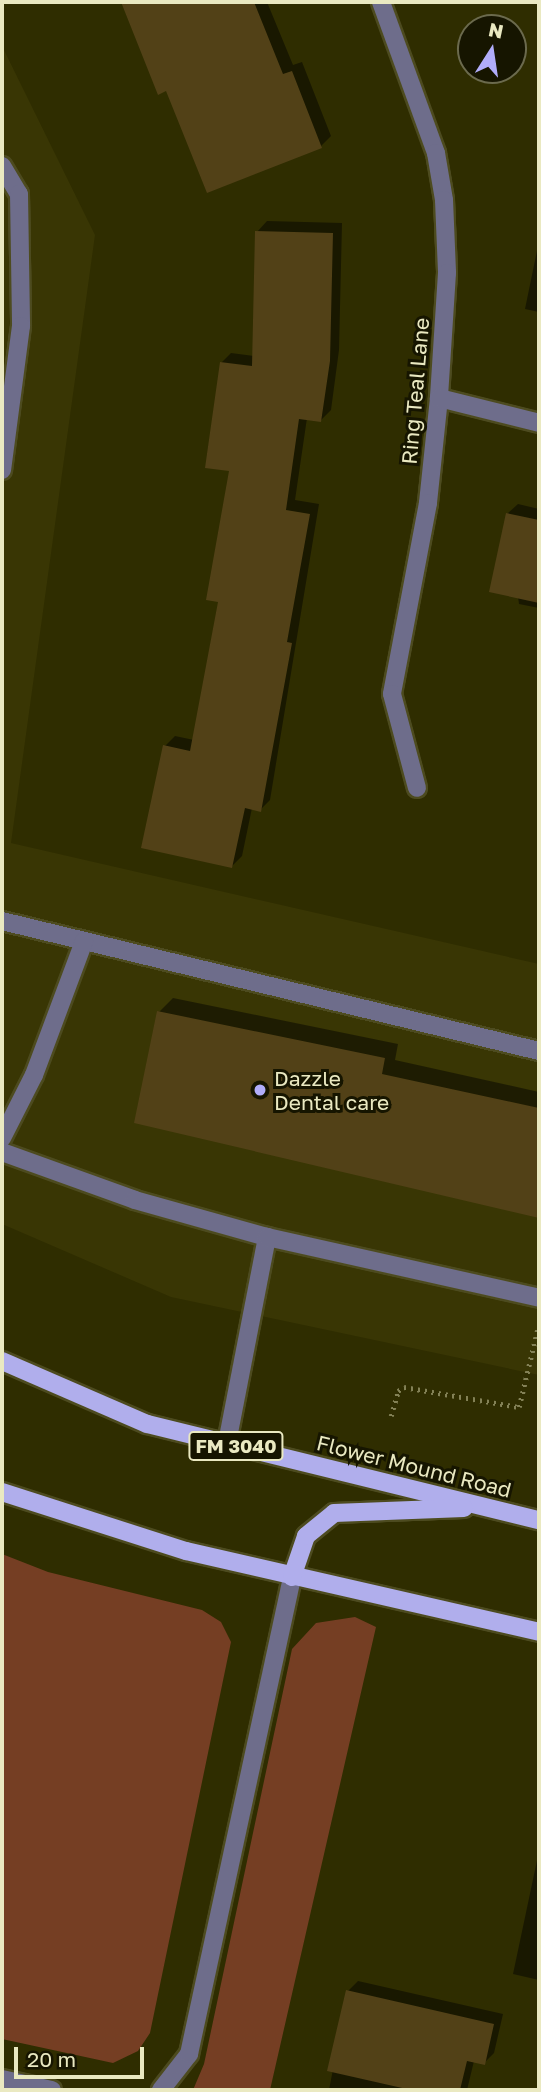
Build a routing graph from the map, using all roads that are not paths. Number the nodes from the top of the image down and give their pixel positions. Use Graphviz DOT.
graph roads {
  1 [pos="381,2"];
  2 [pos="2,166"];
  3 [pos="439,398"];
  4 [pos="539,423"];
  5 [pos="2,470"];
  6 [pos="417,788"];
  7 [pos="2,921"];
  8 [pos="84,941"];
  9 [pos="539,1051"];
  10 [pos="2,1138"];
  11 [pos="2,1152"];
  12 [pos="267,1237"];
  13 [pos="539,1298"];
  14 [pos="2,1360"];
  15 [pos="227,1443"];
  16 [pos="2,1492"];
  17 [pos="478,1506"];
  18 [pos="539,1520"];
  19 [pos="292,1577"];
  20 [pos="539,1632"];
  21 [pos="2,2079"];
  22 [pos="52,2090"];
  23 [pos="161,2090"];
  1 -- 3 [label="street, Ring Teal Lane"];
  2 -- 5 [label="street"];
  3 -- 4 [label="street"];
  3 -- 6 [label="street, Ring Teal Lane"];
  7 -- 8 [label="street"];
  8 -- 9 [label="street"];
  8 -- 10 [label="street"];
  11 -- 12 [label="street"];
  12 -- 13 [label="street"];
  12 -- 15 [label="street"];
  14 -- 15 [label="main road, Flower Mound Road / FM 3040"];
  15 -- 17 [label="main road, Flower Mound Road / FM 3040"];
  16 -- 19 [label="main road"];
  17 -- 18 [label="main road, Flower Mound Road / FM 3040"];
  17 -- 19 [label="main road"];
  19 -- 20 [label="main road"];
  19 -- 23 [label="street"];
  21 -- 22 [label="street"];
}
